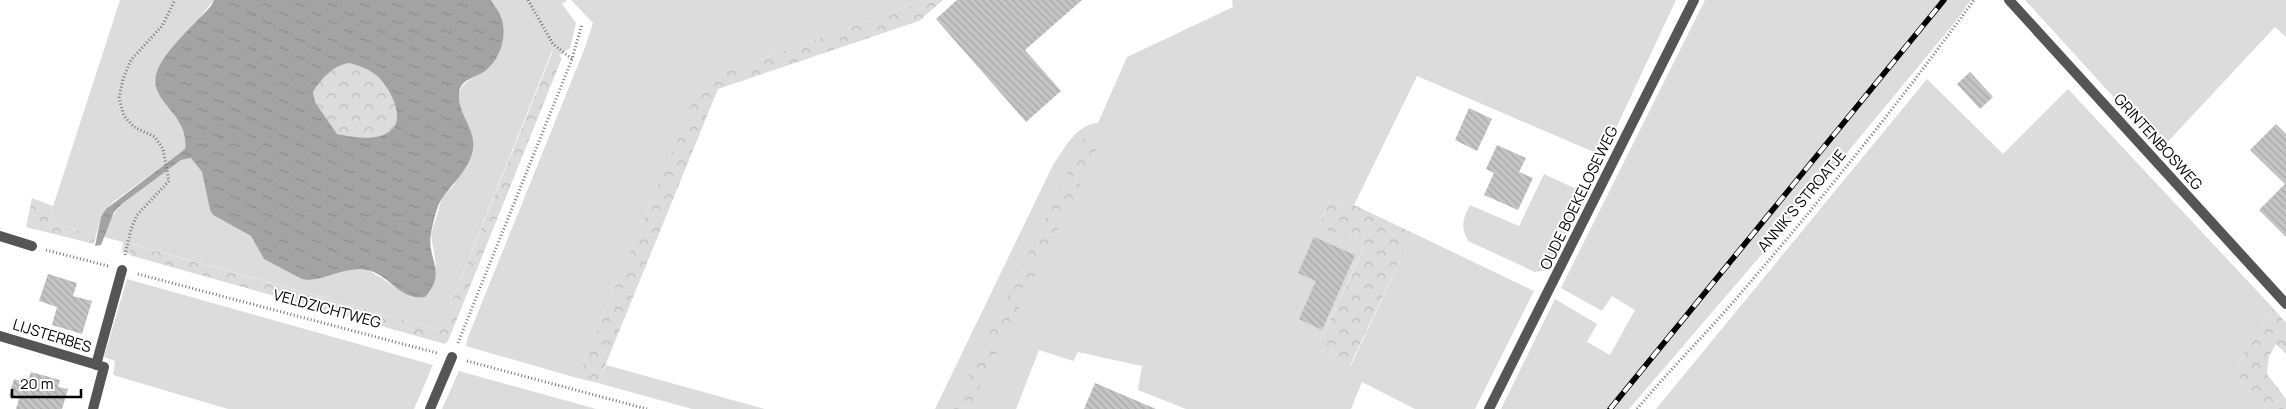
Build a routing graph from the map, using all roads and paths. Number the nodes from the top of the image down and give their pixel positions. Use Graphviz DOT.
graph roads {
  1 [pos="175,0"];
  2 [pos="528,0"];
  3 [pos="1694,0"];
  4 [pos="1974,0"];
  5 [pos="2008,0"];
  6 [pos="582,24"];
  7 [pos="572,59"];
  8 [pos="0,236"];
  9 [pos="32,246"];
  10 [pos="122,270"];
  11 [pos="2286,304"];
  12 [pos="0,336"];
  13 [pos="452,357"];
  14 [pos="96,365"];
  15 [pos="93,409"];
  16 [pos="430,409"];
  17 [pos="647,409"];
  18 [pos="1489,409"];
  19 [pos="1637,409"];
  1 -- 10 [label="path"];
  2 -- 7 [label="path"];
  3 -- 18 [label="street, OUDE BOEKELOSEWEG"];
  4 -- 19 [label="path, ANNIK'S STROATJE"];
  5 -- 11 [label="street, GRINTENBOSWEG"];
  6 -- 7 [label="path"];
  7 -- 13 [label="path"];
  8 -- 9 [label="street"];
  9 -- 10 [label="path, VELDZICHTWEG"];
  10 -- 13 [label="path, VELDZICHTWEG"];
  10 -- 14 [label="street, LIJSTERBES"];
  12 -- 14 [label="street, LIJSTERBES"];
  13 -- 16 [label="street"];
  13 -- 17 [label="path, VELDZICHTWEG"];
  14 -- 15 [label="street, LIJSTERBES"];
}
